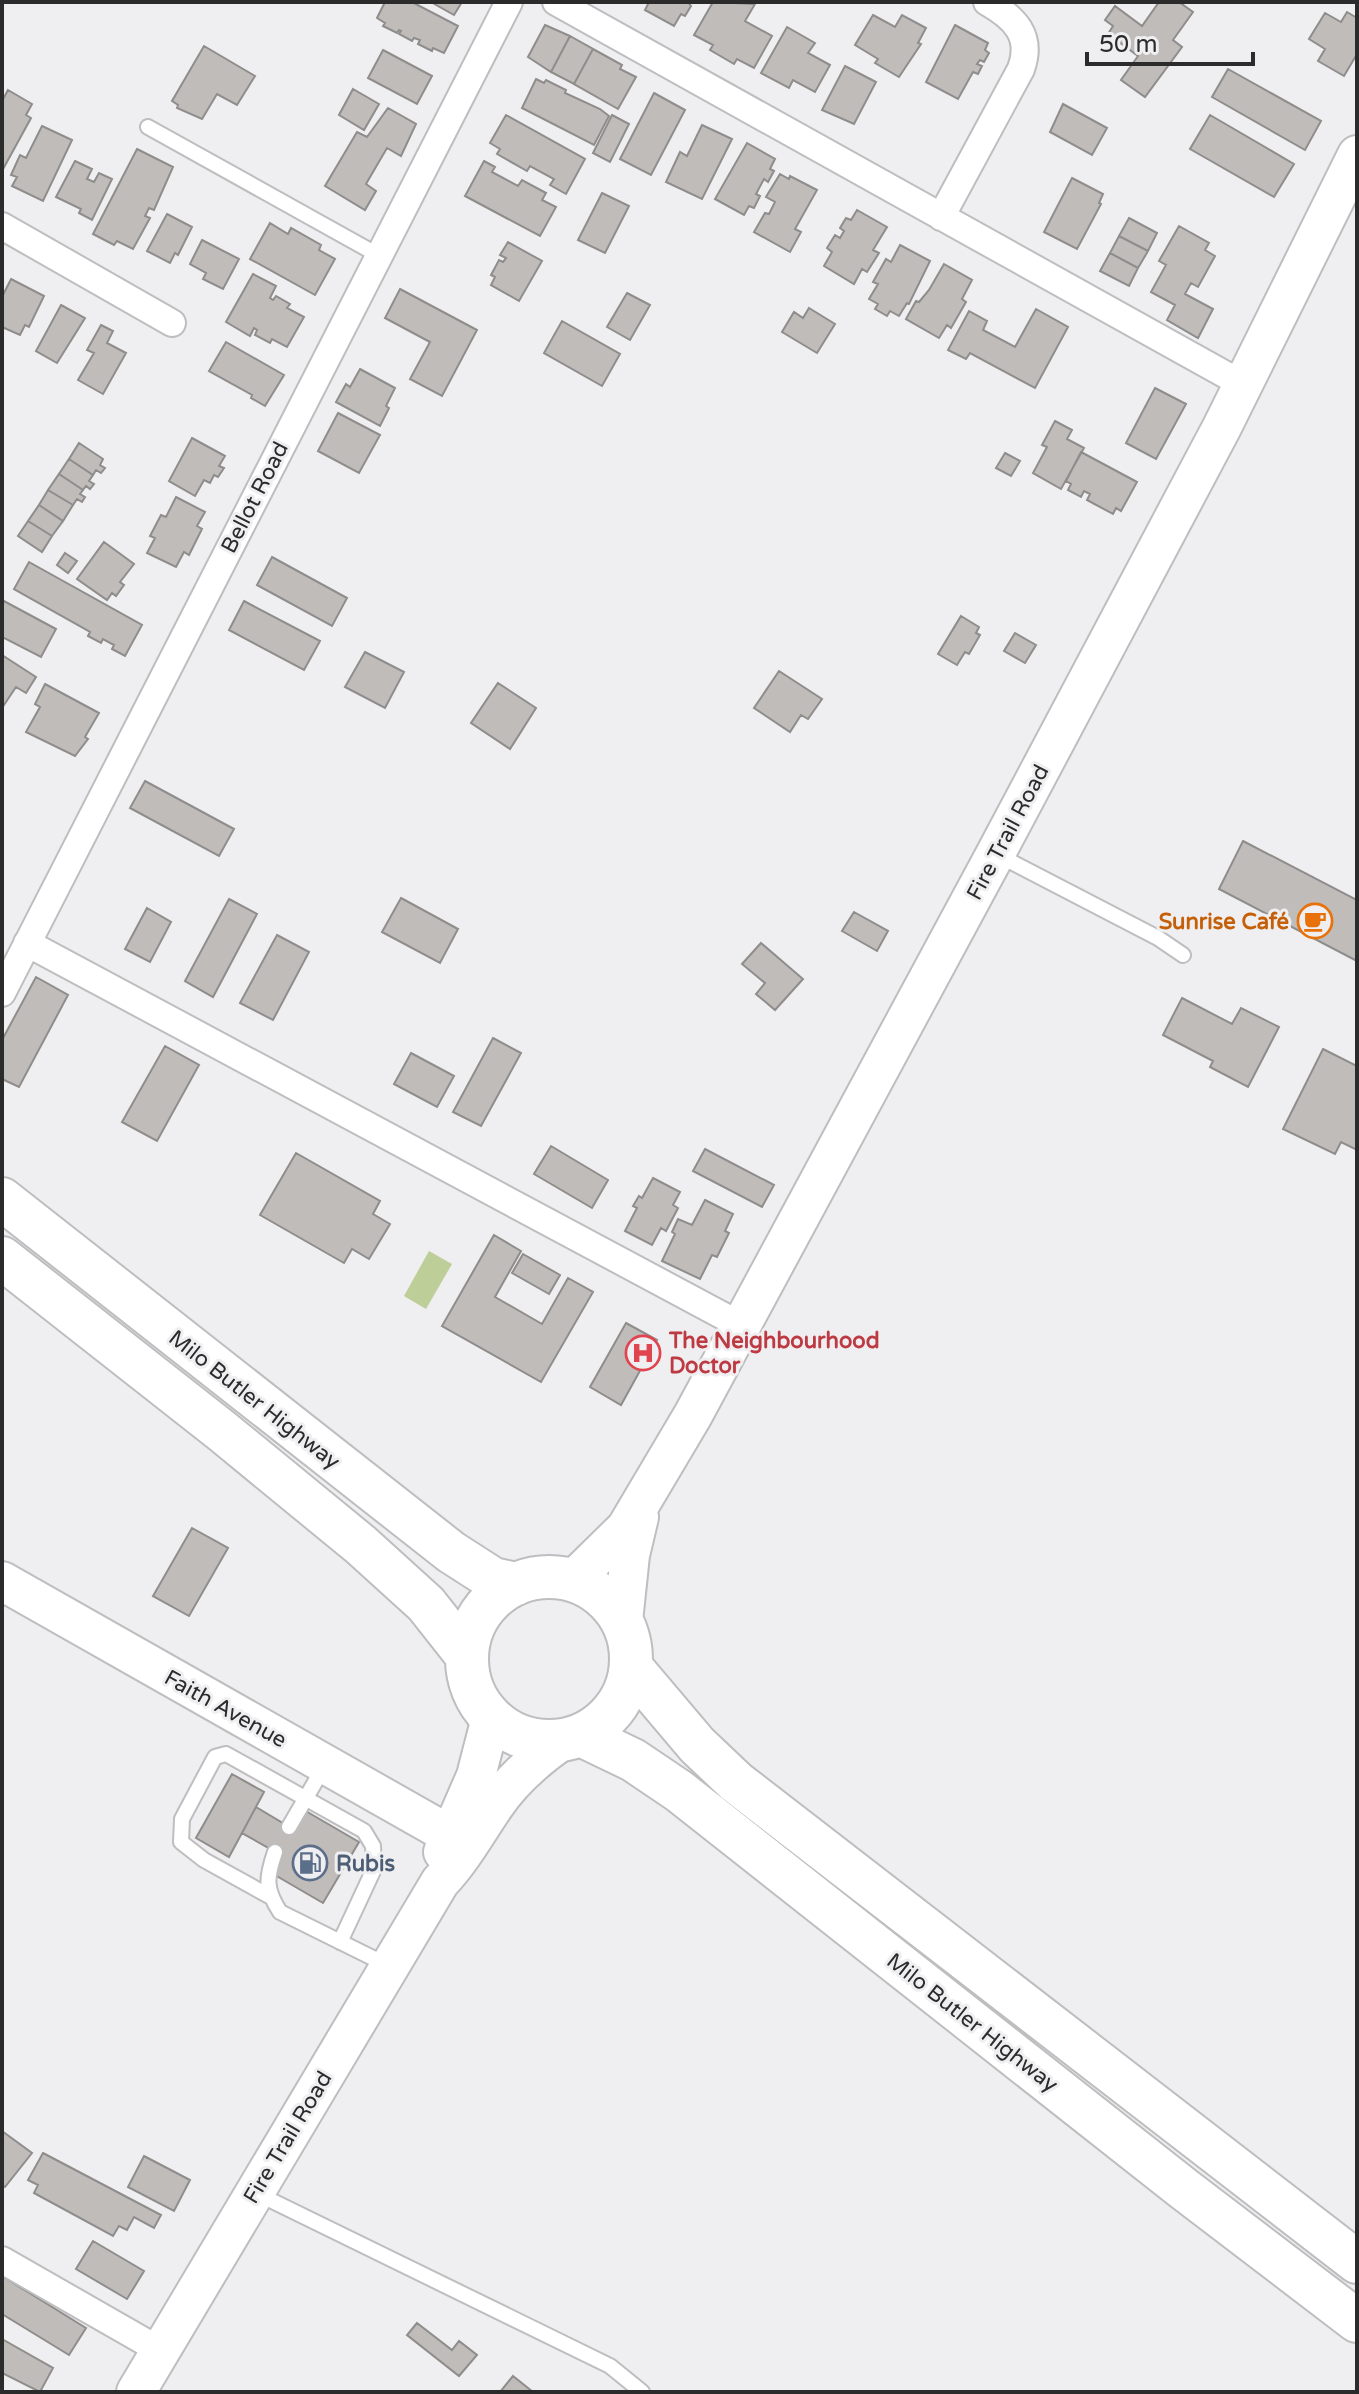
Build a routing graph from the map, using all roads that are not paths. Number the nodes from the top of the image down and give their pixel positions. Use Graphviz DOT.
graph roads {
  1 [pos="509,2"];
  2 [pos="556,2"];
  3 [pos="987,2"];
  4 [pos="148,127"];
  5 [pos="1357,155"];
  6 [pos="941,217"];
  7 [pos="2,226"];
  8 [pos="378,255"];
  9 [pos="172,323"];
  10 [pos="1244,385"];
  11 [pos="996,853"];
  12 [pos="27,943"];
  13 [pos="1183,955"];
  14 [pos="2,993"];
  15 [pos="2,1199"];
  16 [pos="2,1258"];
  17 [pos="742,1326"];
  18 [pos="643,1502"];
  19 [pos="573,1580"];
  20 [pos="2,1581"];
  21 [pos="516,1584"];
  22 [pos="623,1621"];
  23 [pos="467,1656"];
  24 [pos="631,1667"];
  25 [pos="491,1718"];
  26 [pos="572,1738"];
  27 [pos="326,1765"];
  28 [pos="307,1797"];
  29 [pos="289,1827"];
  30 [pos="450,1835"];
  31 [pos="275,1852"];
  32 [pos="440,1882"];
  33 [pos="269,1896"];
  34 [pos="340,1942"];
  35 [pos="389,1966"];
  36 [pos="254,2192"];
  37 [pos="2,2260"];
  38 [pos="1357,2262"];
  39 [pos="1357,2321"];
  40 [pos="161,2351"];
  41 [pos="136,2392"];
  42 [pos="642,2392"];
  1 -- 8 [label="street, Bellot Road"];
  2 -- 6 [label="street"];
  3 -- 6 [label="street"];
  4 -- 8 [label="lane"];
  5 -- 10 [label="main road, Fire Trail Road"];
  6 -- 10 [label="street"];
  7 -- 9 [label="street"];
  8 -- 12 [label="street, Bellot Road"];
  10 -- 11 [label="main road, Fire Trail Road"];
  11 -- 13 [label="lane"];
  11 -- 17 [label="main road, Fire Trail Road"];
  12 -- 14 [label="street, Bellot Road"];
  12 -- 17 [label="street"];
  15 -- 21 [label="main road, Milo Butler Highway"];
  16 -- 23 [label="main road, Milo Butler Highway"];
  17 -- 18 [label="main road, Fire Trail Road"];
  18 -- 19 [label="main road, Fire Trail Road"];
  18 -- 22 [label="main road, Fire Trail Road"];
  19 -- 21 [label="main road"];
  19 -- 22 [label="main road"];
  20 -- 27 [label="main road, Faith Avenue"];
  21 -- 23 [label="main road"];
  22 -- 24 [label="main road"];
  23 -- 25 [label="main road"];
  24 -- 26 [label="main road"];
  24 -- 38 [label="main road, Milo Butler Highway"];
  25 -- 26 [label="main road"];
  25 -- 30 [label="main road, Fire Trail Road"];
  26 -- 32 [label="main road, Fire Trail Road"];
  26 -- 39 [label="main road, Milo Butler Highway"];
  27 -- 28 [label="lane"];
  27 -- 30 [label="main road, Faith Avenue"];
  28 -- 29 [label="lane"];
  28 -- 33 [label="lane"];
  28 -- 34 [label="lane"];
  30 -- 32 [label="main road, Fire Trail Road"];
  31 -- 33 [label="lane"];
  32 -- 35 [label="main road, Fire Trail Road"];
  33 -- 34 [label="lane"];
  34 -- 35 [label="lane"];
  35 -- 36 [label="main road, Fire Trail Road"];
  36 -- 40 [label="main road, Fire Trail Road"];
  36 -- 42 [label="lane"];
  37 -- 40 [label="street"];
  40 -- 41 [label="main road, Fire Trail Road"];
}
